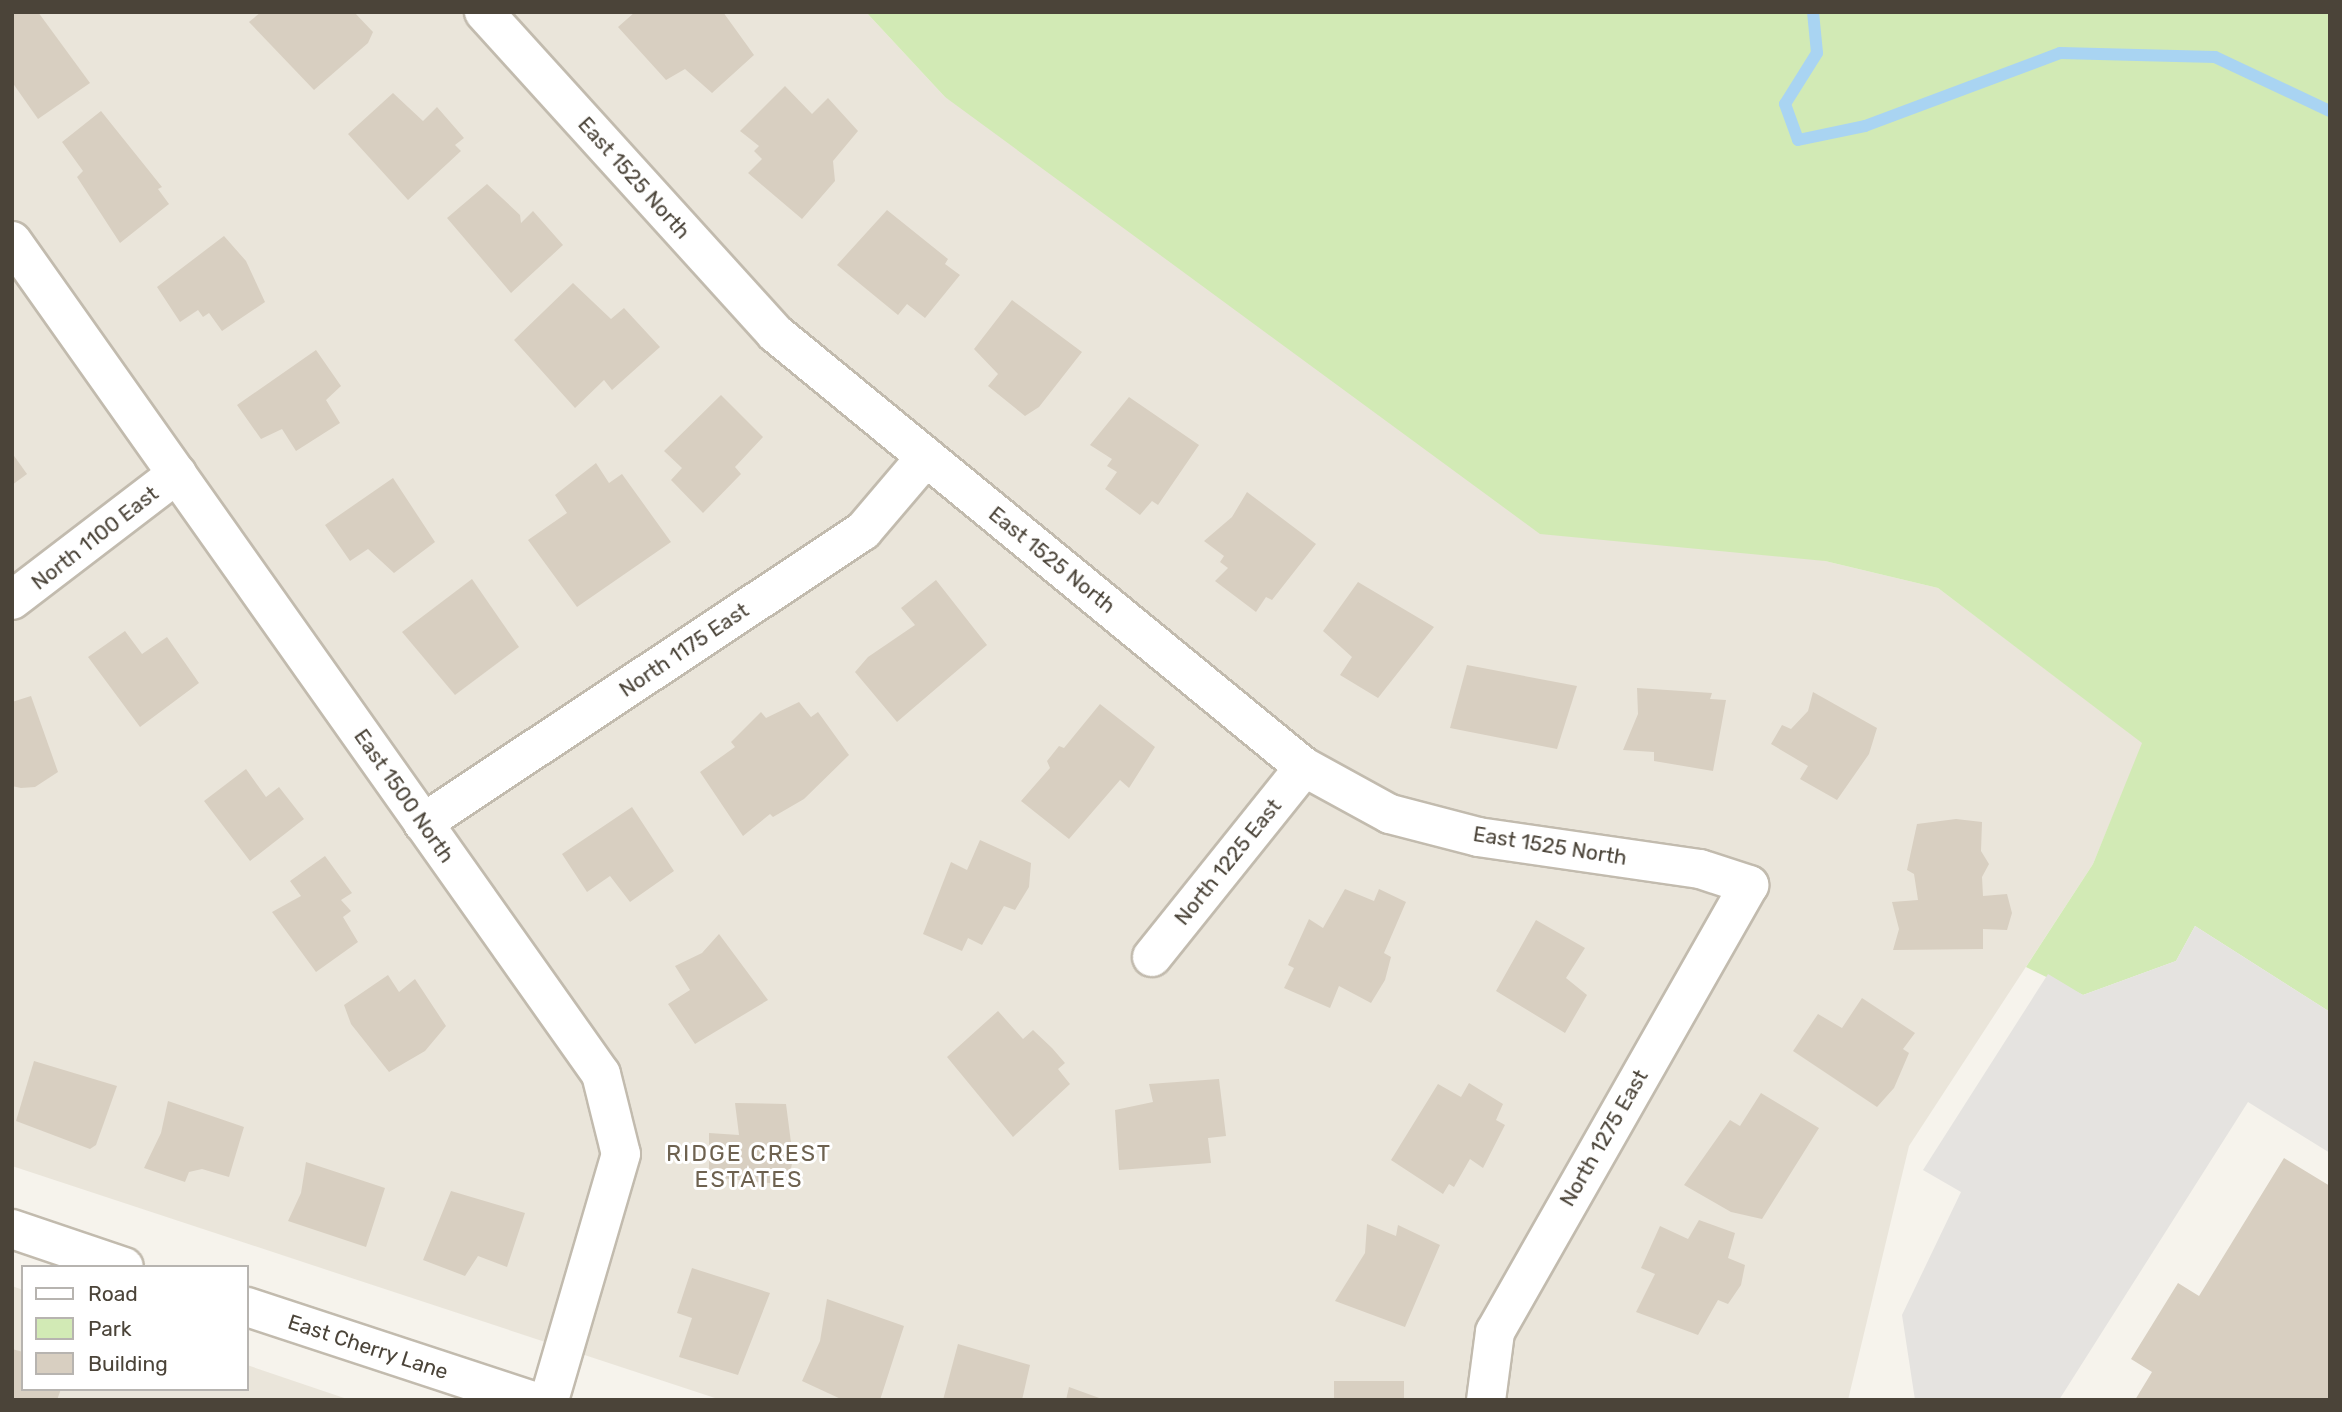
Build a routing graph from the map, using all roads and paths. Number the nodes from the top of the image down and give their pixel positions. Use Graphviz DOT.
graph roads {
  1 [pos="484,12"];
  2 [pos="12,241"];
  3 [pos="926,457"];
  4 [pos="177,474"];
  5 [pos="12,600"];
  6 [pos="1304,766"];
  7 [pos="423,823"];
  8 [pos="1749,885"];
  9 [pos="1152,957"];
  10 [pos="12,1229"];
  11 [pos="118,1265"];
  12 [pos="248,1307"];
  13 [pos="530,1400"];
  14 [pos="549,1400"];
  15 [pos="1486,1400"];
  1 -- 3 [label="street, East 1525 North"];
  2 -- 4 [label="street, East 1500 North"];
  3 -- 6 [label="street, East 1525 North"];
  3 -- 7 [label="street, North 1175 East"];
  4 -- 5 [label="street, North 1100 East"];
  4 -- 7 [label="street, East 1500 North"];
  6 -- 8 [label="street, East 1525 North"];
  6 -- 9 [label="street, North 1225 East"];
  7 -- 14 [label="street, East 1500 North"];
  8 -- 15 [label="street, North 1275 East"];
  10 -- 11 [label="street"];
  12 -- 13 [label="street, East Cherry Lane"];
}
